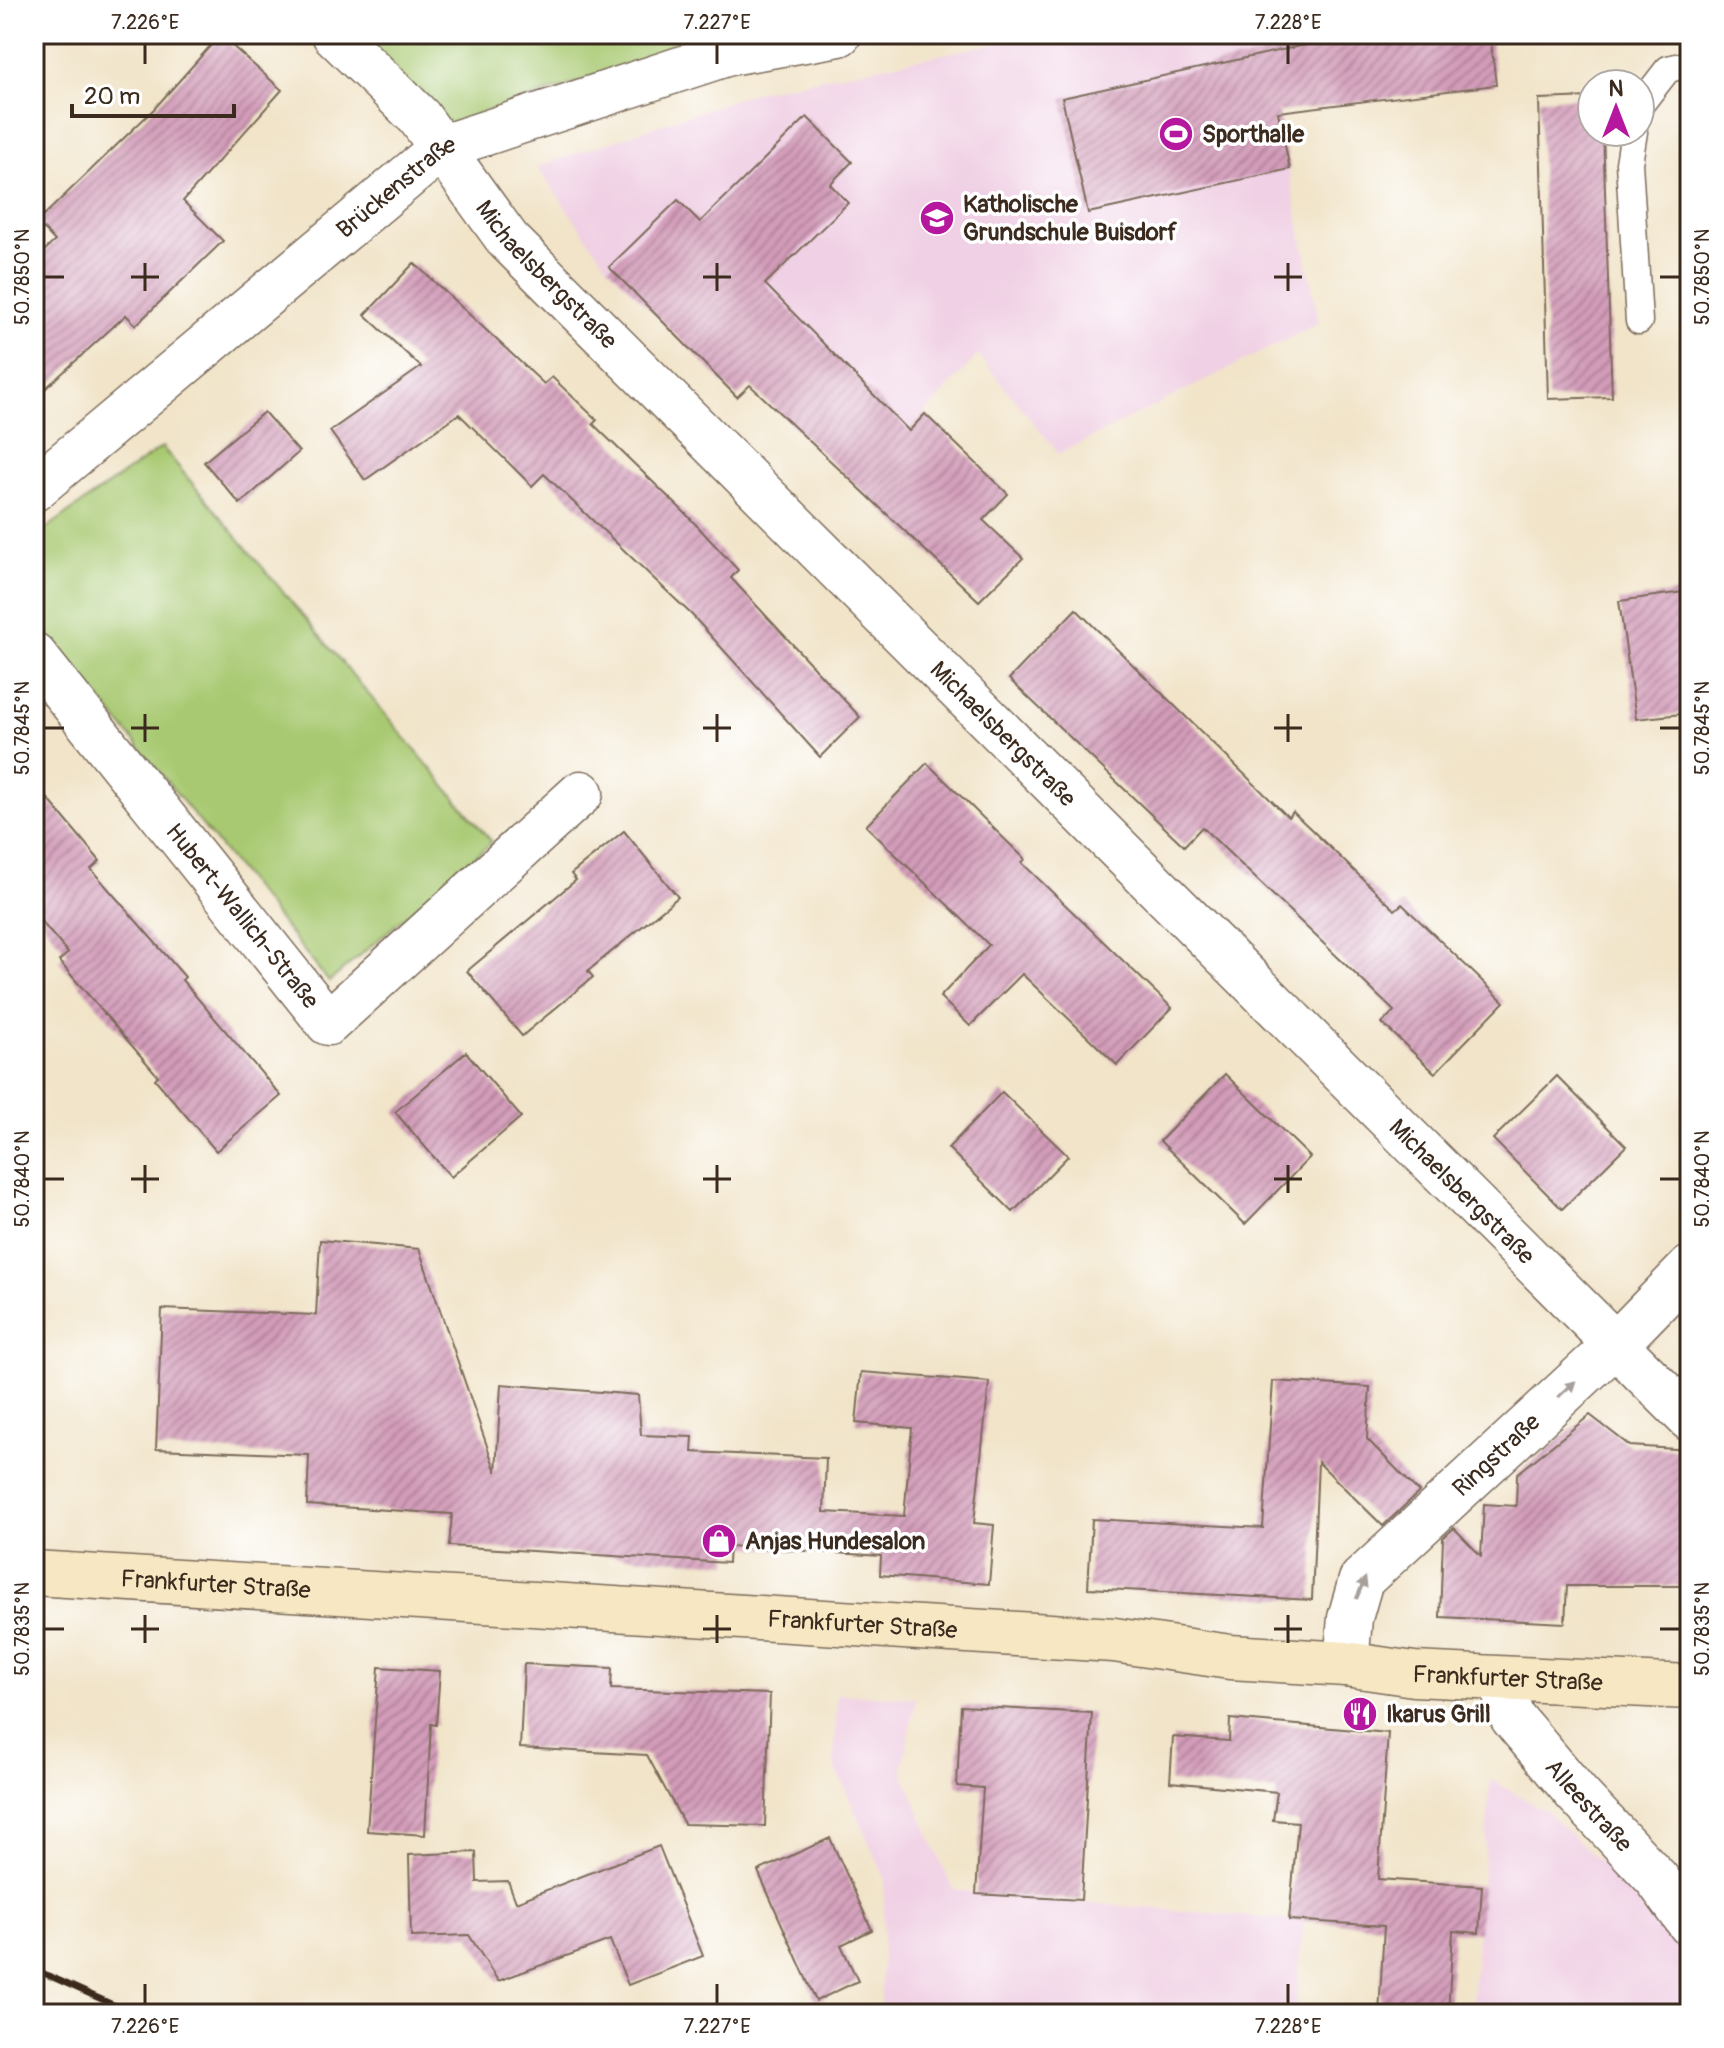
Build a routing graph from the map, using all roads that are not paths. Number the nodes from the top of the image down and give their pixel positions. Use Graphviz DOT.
graph roads {
  1 [pos="334,34"];
  2 [pos="839,34"];
  3 [pos="1690,64"];
  4 [pos="1656,84"];
  5 [pos="443,147"];
  6 [pos="1631,148"];
  7 [pos="1639,321"];
  8 [pos="34,489"];
  9 [pos="34,655"];
  10 [pos="581,793"];
  11 [pos="1690,1268"];
  12 [pos="1616,1344"];
  13 [pos="1690,1419"];
  14 [pos="34,1573"];
  15 [pos="1346,1664"];
  16 [pos="1500,1680"];
  17 [pos="1690,1687"];
  18 [pos="1690,1924"];
  1 -- 5 [label="street, Michaelsbergstraße"];
  2 -- 5 [label="street, Brückenstraße"];
  3 -- 4 [label="lane"];
  5 -- 8 [label="street, Brückenstraße"];
  5 -- 12 [label="street, Michaelsbergstraße"];
  6 -- 7 [label="lane"];
  9 -- 10 [label="street, Hubert-Wallich-Straße"];
  11 -- 12 [label="street, Ringstraße"];
  12 -- 13 [label="street, Michaelsbergstraße"];
  15 -- 12 [label="street, Ringstraße, one-way"];
  14 -- 15 [label="main road, Frankfurter Straße"];
  15 -- 16 [label="main road, Frankfurter Straße"];
  16 -- 17 [label="main road, Frankfurter Straße"];
  16 -- 18 [label="street, Alleestraße"];
}
